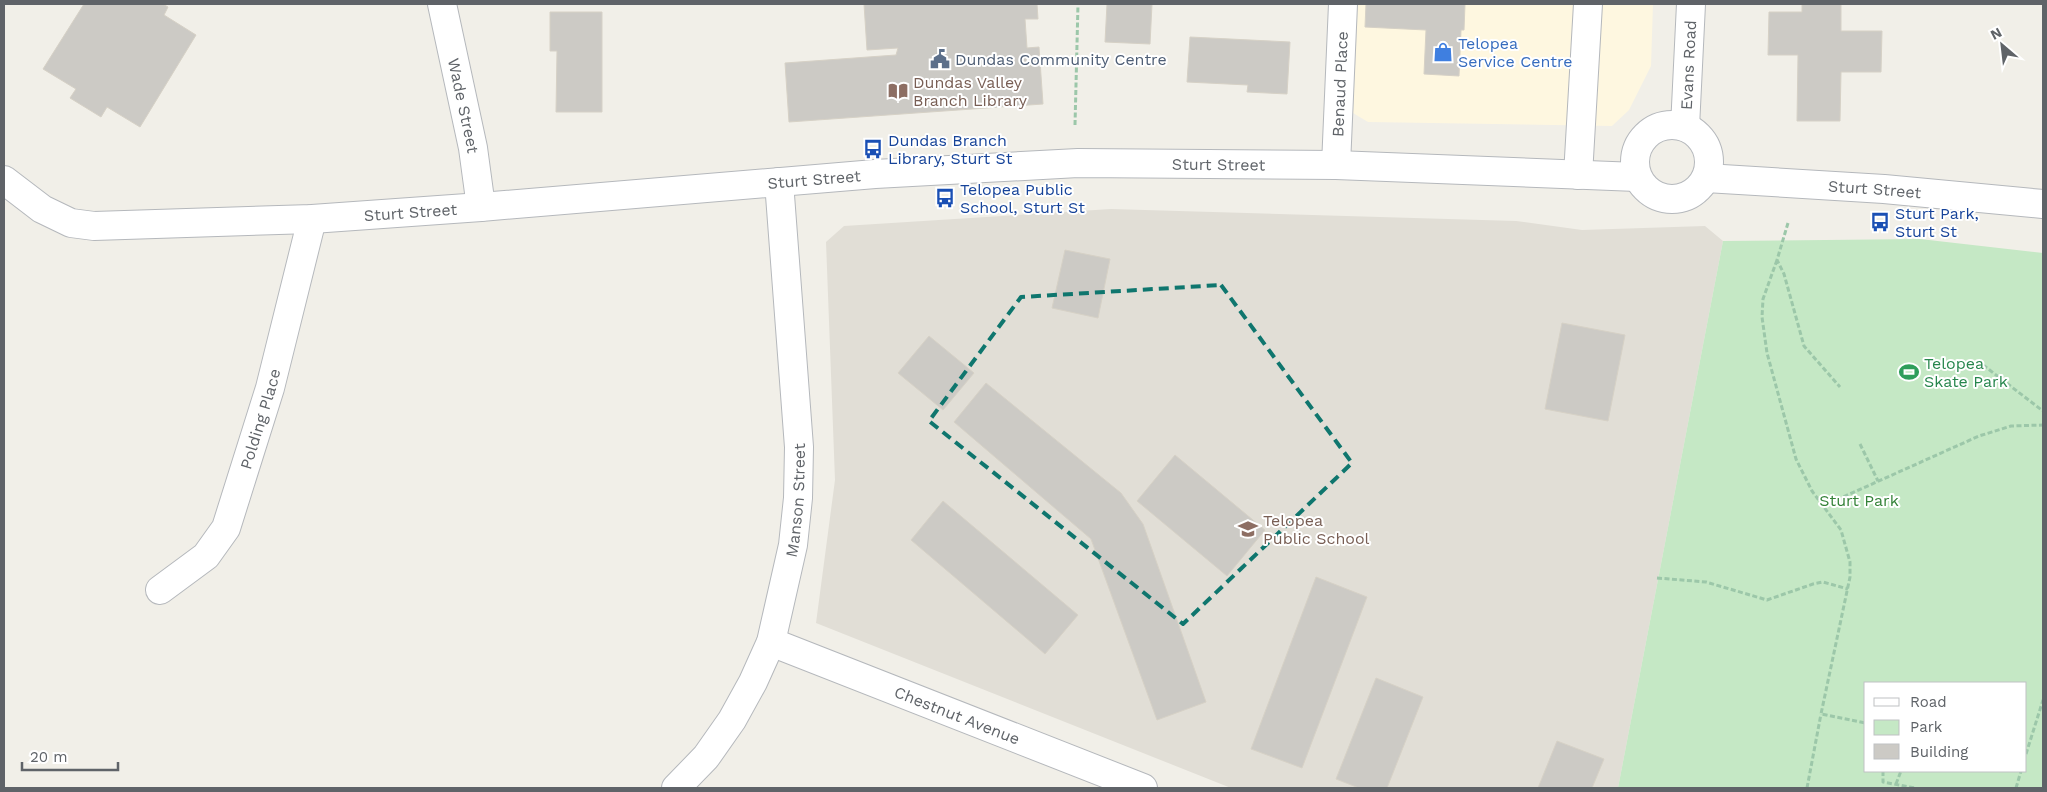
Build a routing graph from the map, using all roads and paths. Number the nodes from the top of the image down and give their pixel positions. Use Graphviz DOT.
graph roads {
  1 [pos="442,4"];
  2 [pos="1078,4"];
  3 [pos="1343,4"];
  4 [pos="1588,4"];
  5 [pos="1691,4"];
  6 [pos="1075,124"];
  7 [pos="1685,127"];
  8 [pos="1336,165"];
  9 [pos="1578,175"];
  10 [pos="1638,177"];
  11 [pos="1706,178"];
  12 [pos="4,180"];
  13 [pos="779,182"];
  14 [pos="2043,204"];
  15 [pos="481,207"];
  16 [pos="312,219"];
  17 [pos="1788,223"];
  18 [pos="1777,260"];
  19 [pos="1983,365"];
  20 [pos="1840,387"];
  21 [pos="2043,411"];
  22 [pos="2043,425"];
  23 [pos="1860,444"];
  24 [pos="1878,481"];
  25 [pos="1823,506"];
  26 [pos="1657,578"];
  27 [pos="1848,589"];
  28 [pos="160,590"];
  29 [pos="771,642"];
  30 [pos="2043,700"];
  31 [pos="1821,714"];
  32 [pos="1864,723"];
  33 [pos="2027,751"];
  34 [pos="1883,772"];
  35 [pos="1901,772"];
  36 [pos="2021,772"];
  37 [pos="1896,784"];
  38 [pos="676,788"];
  39 [pos="1143,788"];
  40 [pos="1807,788"];
  41 [pos="1915,788"];
  42 [pos="2016,788"];
  1 -- 15 [label="street, Wade Street"];
  2 -- 6 [label="path"];
  3 -- 8 [label="street, Benaud Place"];
  4 -- 9 [label="street"];
  5 -- 7 [label="street, Evans Road"];
  7 -- 10 [label="street"];
  7 -- 11 [label="street"];
  8 -- 9 [label="street, Sturt Street"];
  8 -- 13 [label="street, Sturt Street"];
  9 -- 10 [label="street, Sturt Street"];
  10 -- 11 [label="street"];
  11 -- 14 [label="street, Sturt Street"];
  12 -- 16 [label="street, Sturt Street"];
  13 -- 15 [label="street, Sturt Street"];
  13 -- 29 [label="street, Manson Street"];
  15 -- 16 [label="street, Sturt Street"];
  16 -- 28 [label="street, Polding Place"];
  17 -- 18 [label="path"];
  18 -- 20 [label="path"];
  18 -- 25 [label="path"];
  19 -- 21 [label="path"];
  22 -- 24 [label="path"];
  23 -- 24 [label="path"];
  24 -- 25 [label="path"];
  25 -- 27 [label="path"];
  26 -- 27 [label="path"];
  27 -- 31 [label="path"];
  29 -- 38 [label="street, Manson Street"];
  29 -- 39 [label="street, Chestnut Avenue"];
  30 -- 33 [label="path"];
  31 -- 32 [label="path"];
  31 -- 40 [label="path"];
  34 -- 37 [label="path"];
  35 -- 37 [label="path"];
  36 -- 42 [label="path"];
  37 -- 41 [label="path"];
}
